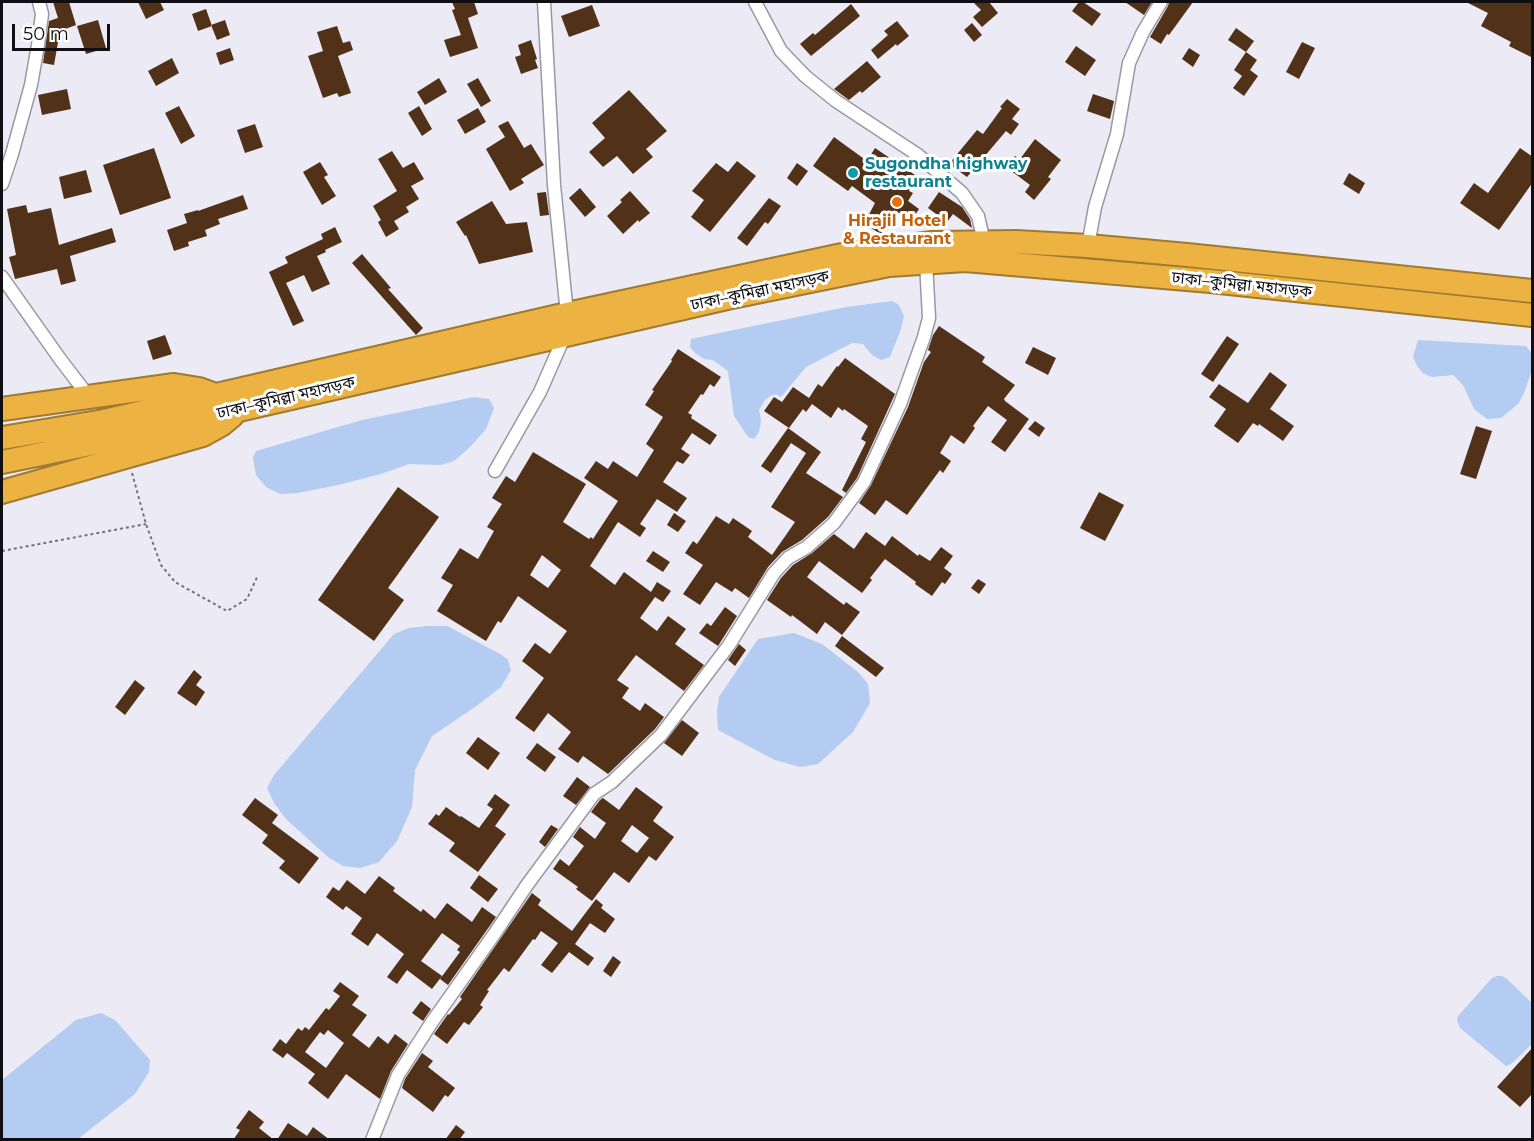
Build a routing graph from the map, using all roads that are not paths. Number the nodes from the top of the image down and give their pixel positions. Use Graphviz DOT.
graph roads {
  1 [pos="39,2"];
  2 [pos="544,2"];
  3 [pos="755,2"];
  4 [pos="1161,2"];
  5 [pos="2,184"];
  6 [pos="984,242"];
  7 [pos="1088,246"];
  8 [pos="926,262"];
  9 [pos="2,277"];
  10 [pos="1533,291"];
  11 [pos="1533,315"];
  12 [pos="567,324"];
  13 [pos="215,395"];
  14 [pos="89,397"];
  15 [pos="2,409"];
  16 [pos="240,409"];
  17 [pos="2,438"];
  18 [pos="2,462"];
  19 [pos="495,471"];
  20 [pos="2,492"];
  21 [pos="372,1140"];
  1 -- 5 [label="street"];
  2 -- 12 [label="street"];
  3 -- 6 [label="street"];
  4 -- 7 [label="street"];
  6 -- 7 [label="highway, ঢাকা–কুমিল্লা মহাসড়ক"];
  6 -- 12 [label="highway, ঢাকা–কুমিল্লা মহাসড়ক"];
  7 -- 10 [label="highway, ঢাকা–কুমিল্লা মহাসড়ক"];
  8 -- 11 [label="highway, ঢাকা–কুমিল্লা মহাসড়ক"];
  8 -- 12 [label="highway, ঢাকা–কুমিল্লা মহাসড়ক"];
  8 -- 21 [label="street"];
  9 -- 14 [label="street"];
  12 -- 13 [label="highway, ঢাকা–কুমিল্লা মহাসড়ক"];
  12 -- 16 [label="highway, ঢাকা–কুমিল্লা মহাসড়ক"];
  12 -- 19 [label="street"];
  13 -- 14 [label="highway"];
  13 -- 17 [label="highway, ঢাকা–কুমিল্লা মহাসড়ক"];
  14 -- 15 [label="highway"];
  16 -- 18 [label="highway, ঢাকা–কুমিল্লা মহাসড়ক"];
  16 -- 20 [label="highway"];
}
